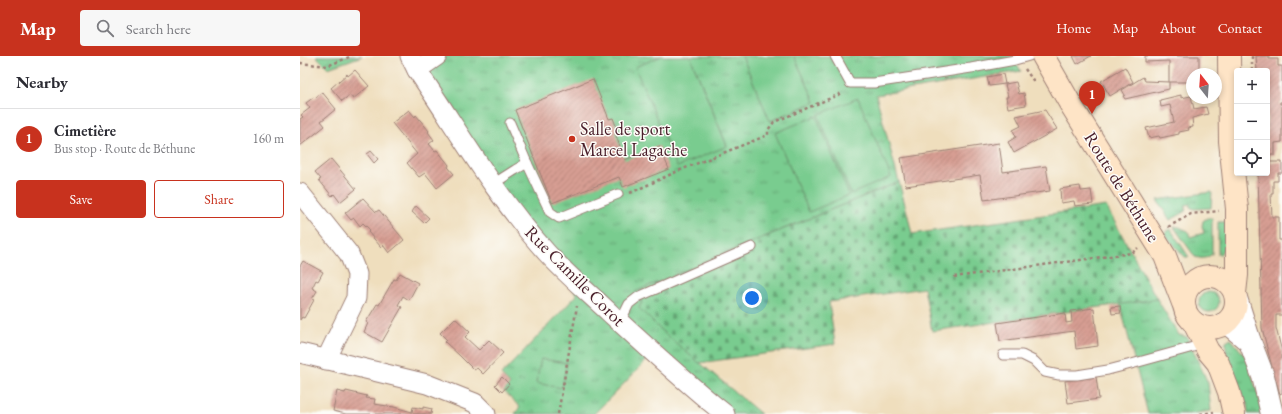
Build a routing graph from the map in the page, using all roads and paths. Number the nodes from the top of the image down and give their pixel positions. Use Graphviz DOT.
graph roads {
  1 [pos="352,56"];
  2 [pos="437,56"];
  3 [pos="835,56"];
  4 [pos="1029,56"];
  5 [pos="1043,56"];
  6 [pos="1229,56"];
  7 [pos="1252,56"];
  8 [pos="300,63"];
  9 [pos="413,63"];
  10 [pos="1252,68"];
  11 [pos="850,83"];
  12 [pos="510,123"];
  13 [pos="527,163"];
  14 [pos="493,184"];
  15 [pos="300,193"];
  16 [pos="618,194"];
  17 [pos="1237,208"];
  18 [pos="1153,237"];
  19 [pos="752,247"];
  20 [pos="1237,247"];
  21 [pos="1165,256"];
  22 [pos="1204,276"];
  23 [pos="954,277"];
  24 [pos="586,291"];
  25 [pos="1235,296"];
  26 [pos="1183,303"];
  27 [pos="620,322"];
  28 [pos="1194,323"];
  29 [pos="1221,325"];
  30 [pos="1250,342"];
  31 [pos="1204,344"];
  32 [pos="300,353"];
  33 [pos="1003,355"];
  34 [pos="326,360"];
  35 [pos="1218,363"];
  36 [pos="1209,413"];
  37 [pos="486,414"];
  38 [pos="558,414"];
  39 [pos="725,414"];
  40 [pos="1200,414"];
  41 [pos="1234,414"];
  42 [pos="1272,414"];
  1 -- 8 [label="path"];
  2 -- 9 [label="street"];
  3 -- 11 [label="lane"];
  4 -- 11 [label="lane"];
  5 -- 18 [label="main road, Route de Béthune"];
  6 -- 17 [label="main road"];
  7 -- 10 [label="path"];
  9 -- 14 [label="street, Rue Camille Corot"];
  11 -- 16 [label="path"];
  12 -- 13 [label="lane"];
  13 -- 14 [label="lane"];
  13 -- 16 [label="lane"];
  14 -- 24 [label="street, Rue Camille Corot"];
  15 -- 34 [label="street"];
  17 -- 18 [label="path"];
  17 -- 20 [label="main road"];
  18 -- 21 [label="main road, Route de Béthune"];
  18 -- 23 [label="path"];
  19 -- 27 [label="lane"];
  20 -- 22 [label="main road"];
  20 -- 25 [label="main road"];
  21 -- 22 [label="main road"];
  21 -- 26 [label="main road, Route de Béthune"];
  22 -- 25 [label="main road"];
  22 -- 26 [label="main road"];
  24 -- 27 [label="street, Rue Camille Corot"];
  24 -- 38 [label="path"];
  25 -- 29 [label="main road"];
  25 -- 30 [label="street"];
  26 -- 28 [label="main road"];
  27 -- 39 [label="street, Rue Camille Corot"];
  28 -- 29 [label="main road"];
  28 -- 31 [label="main road"];
  29 -- 30 [label="street"];
  29 -- 35 [label="main road"];
  30 -- 42 [label="street"];
  31 -- 33 [label="lane"];
  31 -- 35 [label="main road"];
  32 -- 34 [label="street"];
  34 -- 37 [label="street"];
  35 -- 41 [label="main road"];
  36 -- 40 [label="path"];
}
